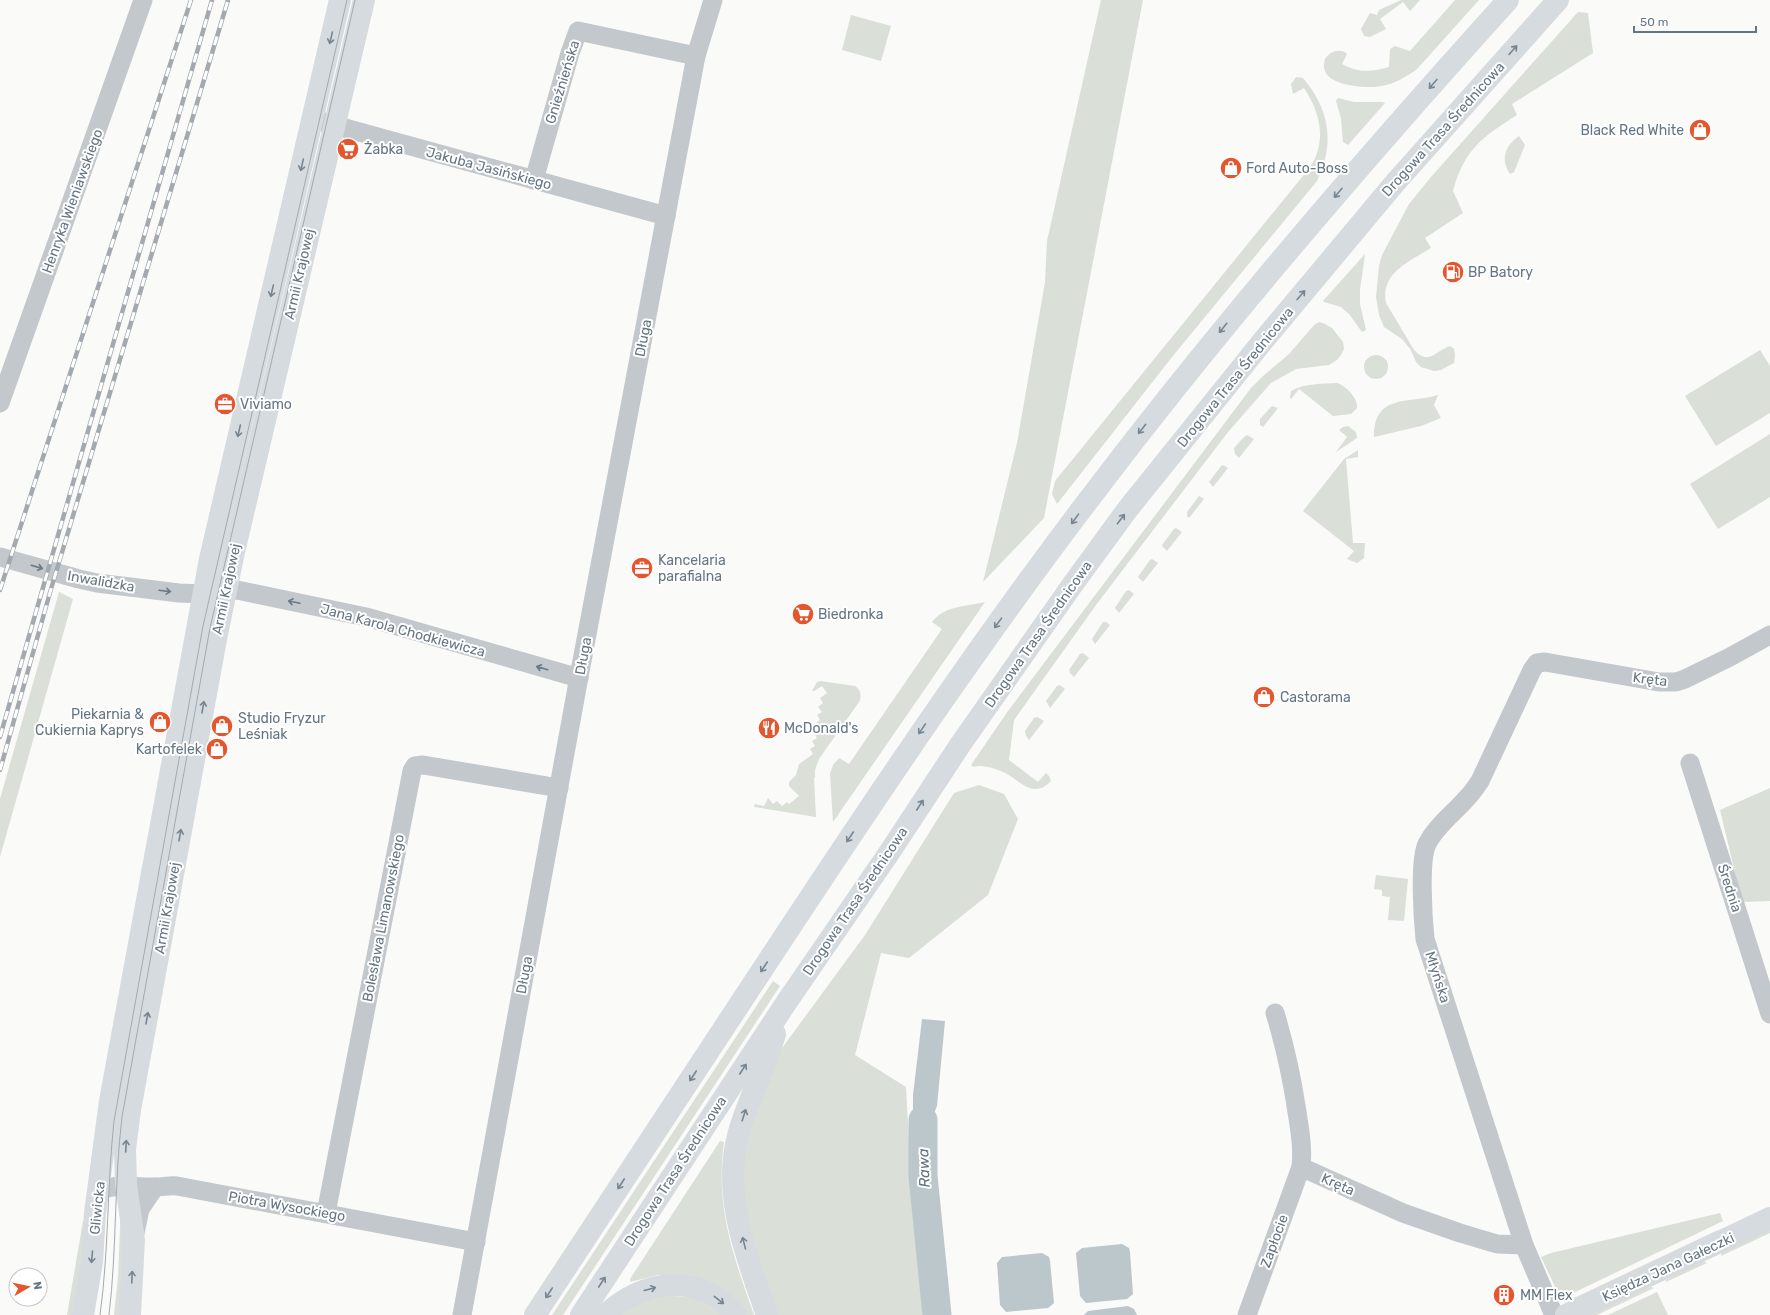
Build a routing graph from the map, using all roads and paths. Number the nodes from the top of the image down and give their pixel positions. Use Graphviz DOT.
graph roads {
  1 [pos="143,0"];
  2 [pos="340,0"];
  3 [pos="364,0"];
  4 [pos="713,0"];
  5 [pos="1508,0"];
  6 [pos="1558,0"];
  7 [pos="696,56"];
  8 [pos="312,119"];
  9 [pos="334,126"];
  10 [pos="534,180"];
  11 [pos="666,216"];
  12 [pos="0,403"];
  13 [pos="0,557"];
  14 [pos="226,591"];
  15 [pos="203,594"];
  16 [pos="1770,635"];
  17 [pos="1545,662"];
  18 [pos="579,678"];
  19 [pos="1690,763"];
  20 [pos="559,788"];
  21 [pos="786,1003"];
  22 [pos="1275,1013"];
  23 [pos="1770,1014"];
  24 [pos="110,1101"];
  25 [pos="1301,1167"];
  26 [pos="126,1185"];
  27 [pos="155,1187"];
  28 [pos="99,1191"];
  29 [pos="326,1213"];
  30 [pos="1770,1218"];
  31 [pos="134,1240"];
  32 [pos="476,1242"];
  33 [pos="1524,1245"];
  34 [pos="83,1315"];
  35 [pos="130,1315"];
  36 [pos="462,1315"];
  37 [pos="535,1315"];
  38 [pos="580,1315"];
  39 [pos="605,1315"];
  40 [pos="736,1315"];
  41 [pos="767,1315"];
  42 [pos="1247,1315"];
  43 [pos="1554,1315"];
  44 [pos="1566,1315"];
  1 -- 12 [label="street, Henryka Wieniawskiego"];
  2 -- 8 [label="main road, Armii Krajowej, one-way"];
  3 -- 9 [label="main road, Armii Krajowej"];
  4 -- 7 [label="street, Długa"];
  5 -- 37 [label="main road, one-way"];
  21 -- 6 [label="main road, Drogowa Trasa Średnicowa, one-way"];
  7 -- 10 [label="street, Gnieźnieńska"];
  7 -- 11 [label="street, Długa"];
  8 -- 9 [label="street, Jakuba Jasińskiego"];
  8 -- 15 [label="main road, Armii Krajowej, one-way"];
  9 -- 10 [label="street, Jakuba Jasińskiego"];
  9 -- 14 [label="main road, Armii Krajowej"];
  10 -- 11 [label="street, Jakuba Jasińskiego"];
  11 -- 18 [label="street, Długa"];
  13 -- 15 [label="street, Inwalidzka, one-way"];
  14 -- 15 [label="main road"];
  18 -- 14 [label="street, Jana Karola Chodkiewicza, one-way"];
  26 -- 14 [label="main road, Armii Krajowej, one-way"];
  15 -- 24 [label="main road, Armii Krajowej"];
  16 -- 17 [label="street, Kręta"];
  17 -- 33 [label="street, Młyńska"];
  18 -- 20 [label="street, Długa"];
  19 -- 23 [label="street, Średnia"];
  20 -- 29 [label="street, Bolesława Limanowskiego"];
  20 -- 32 [label="street, Długa"];
  38 -- 21 [label="main road, Drogowa Trasa Średnicowa, one-way"];
  41 -- 21 [label="main road, one-way"];
  22 -- 25 [label="street"];
  24 -- 28 [label="main road, Gliwicka"];
  25 -- 33 [label="street, Kręta"];
  25 -- 42 [label="street, Zapłocie"];
  26 -- 27 [label="street, Piotra Wysockiego"];
  26 -- 28 [label="street, Piotra Wysockiego"];
  26 -- 31 [label="main road, Gliwicka"];
  27 -- 29 [label="street, Piotra Wysockiego"];
  27 -- 31 [label="street"];
  28 -- 34 [label="main road, Gliwicka, one-way"];
  29 -- 32 [label="street, Piotra Wysockiego"];
  30 -- 44 [label="main road, Księdza Jana Gałeczki"];
  35 -- 31 [label="main road, Gliwicka, one-way"];
  32 -- 36 [label="street, Długa"];
  33 -- 43 [label="street, Młyńska"];
  39 -- 40 [label="main road, one-way"];
}
